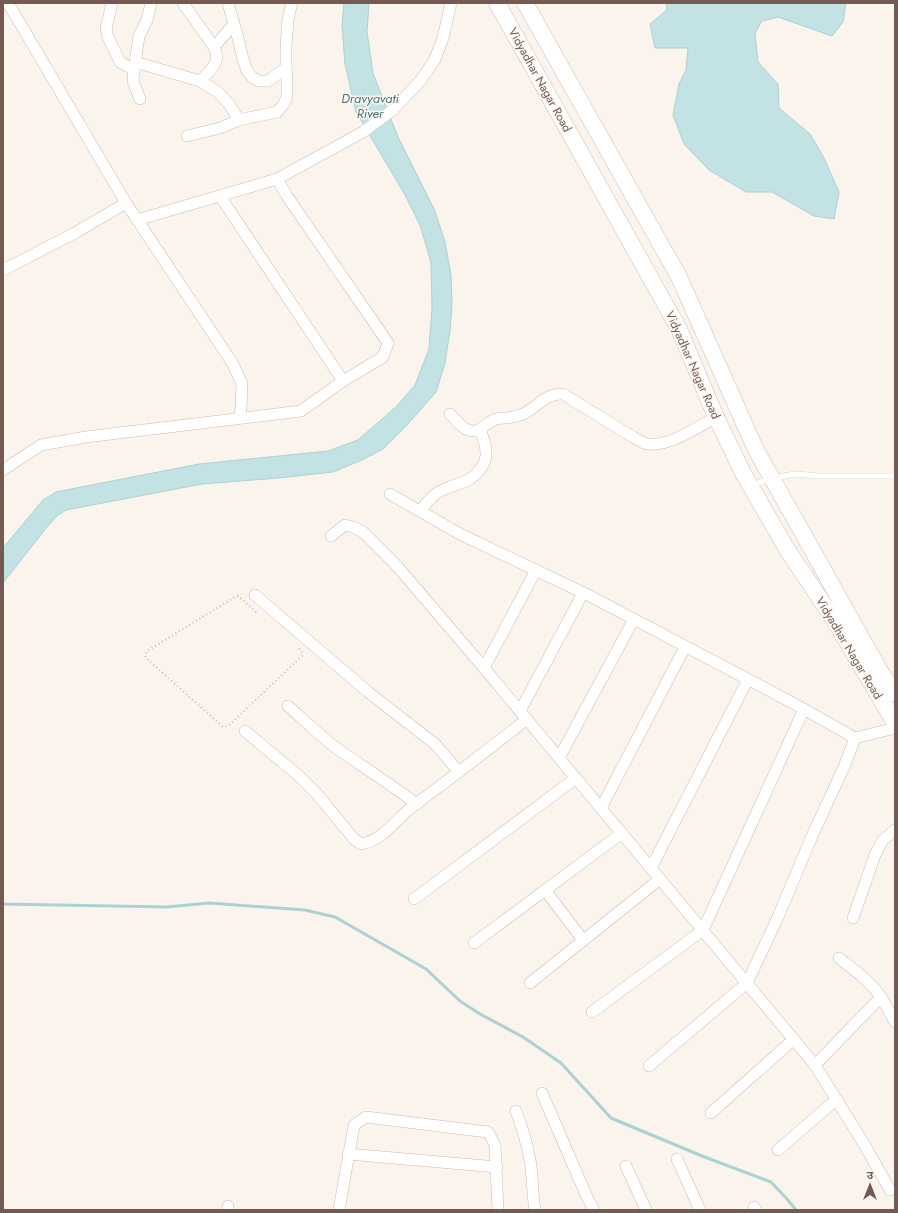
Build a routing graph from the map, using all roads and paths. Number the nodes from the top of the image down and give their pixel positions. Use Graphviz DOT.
graph roads {
  1 [pos="8,3"];
  2 [pos="112,3"];
  3 [pos="151,3"];
  4 [pos="183,3"];
  5 [pos="228,3"];
  6 [pos="292,3"];
  7 [pos="452,3"];
  8 [pos="497,3"];
  9 [pos="525,3"];
  10 [pos="234,24"];
  11 [pos="214,48"];
  12 [pos="134,66"];
  13 [pos="286,68"];
  14 [pos="200,81"];
  15 [pos="140,99"];
  16 [pos="239,120"];
  17 [pos="187,136"];
  18 [pos="277,179"];
  19 [pos="220,196"];
  20 [pos="126,203"];
  21 [pos="137,220"];
  22 [pos="3,270"];
  23 [pos="343,381"];
  24 [pos="450,414"];
  25 [pos="716,417"];
  26 [pos="240,418"];
  27 [pos="480,429"];
  28 [pos="3,470"];
  29 [pos="895,475"];
  30 [pos="771,478"];
  31 [pos="751,486"];
  32 [pos="390,494"];
  33 [pos="420,511"];
  34 [pos="331,536"];
  35 [pos="536,570"];
  36 [pos="583,593"];
  37 [pos="255,595"];
  38 [pos="271,609"];
  39 [pos="634,620"];
  40 [pos="295,644"];
  41 [pos="685,647"];
  42 [pos="484,668"];
  43 [pos="748,679"];
  44 [pos="895,694"];
  45 [pos="288,706"];
  46 [pos="804,709"];
  47 [pos="524,715"];
  48 [pos="895,723"];
  49 [pos="895,728"];
  50 [pos="245,731"];
  51 [pos="855,738"];
  52 [pos="560,758"];
  53 [pos="459,772"];
  54 [pos="576,778"];
  55 [pos="417,804"];
  56 [pos="601,808"];
  57 [pos="895,830"];
  58 [pos="622,833"];
  59 [pos="651,868"];
  60 [pos="660,879"];
  61 [pos="545,890"];
  62 [pos="414,899"];
  63 [pos="853,918"];
  64 [pos="702,930"];
  65 [pos="583,940"];
  66 [pos="474,943"];
  67 [pos="840,958"];
  68 [pos="530,983"];
  69 [pos="747,983"];
  70 [pos="881,996"];
  71 [pos="592,1012"];
  72 [pos="895,1022"];
  73 [pos="794,1040"];
  74 [pos="815,1064"];
  75 [pos="649,1066"];
  76 [pos="542,1093"];
  77 [pos="837,1099"];
  78 [pos="516,1111"];
  79 [pos="711,1113"];
  80 [pos="778,1150"];
  81 [pos="348,1154"];
  82 [pos="677,1159"];
  83 [pos="626,1166"];
  84 [pos="497,1167"];
  85 [pos="890,1190"];
  86 [pos="339,1210"];
  87 [pos="498,1210"];
  88 [pos="535,1210"];
  89 [pos="594,1210"];
  90 [pos="646,1210"];
  91 [pos="700,1210"];
  1 -- 20 [label="street"];
  2 -- 12 [label="street"];
  3 -- 12 [label="street"];
  4 -- 11 [label="street"];
  5 -- 10 [label="street"];
  6 -- 13 [label="street"];
  7 -- 18 [label="street"];
  8 -- 25 [label="main road, Vidyadhar Nagar Road"];
  9 -- 30 [label="main road, Vidyadhar Nagar Road"];
  10 -- 11 [label="street"];
  10 -- 13 [label="street"];
  11 -- 14 [label="street"];
  12 -- 14 [label="street"];
  12 -- 15 [label="street"];
  13 -- 16 [label="street"];
  14 -- 16 [label="street"];
  16 -- 17 [label="street"];
  18 -- 19 [label="street"];
  18 -- 23 [label="street"];
  19 -- 21 [label="street"];
  19 -- 23 [label="street"];
  20 -- 21 [label="street"];
  20 -- 22 [label="street"];
  21 -- 26 [label="street"];
  23 -- 26 [label="street"];
  24 -- 27 [label="street"];
  25 -- 27 [label="street"];
  25 -- 31 [label="main road, Vidyadhar Nagar Road"];
  26 -- 28 [label="street"];
  27 -- 33 [label="street"];
  29 -- 30 [label="lane"];
  30 -- 31 [label="lane"];
  30 -- 44 [label="main road, Vidyadhar Nagar Road"];
  31 -- 48 [label="main road, Vidyadhar Nagar Road"];
  32 -- 33 [label="street"];
  33 -- 35 [label="street"];
  34 -- 42 [label="street"];
  35 -- 36 [label="street"];
  35 -- 42 [label="street"];
  36 -- 39 [label="street"];
  36 -- 47 [label="street"];
  37 -- 38 [label="street"];
  38 -- 40 [label="path"];
  38 -- 53 [label="street"];
  39 -- 41 [label="street"];
  39 -- 52 [label="street"];
  41 -- 43 [label="street"];
  41 -- 56 [label="street"];
  42 -- 47 [label="street"];
  43 -- 46 [label="street"];
  43 -- 59 [label="street"];
  45 -- 55 [label="street"];
  46 -- 51 [label="street"];
  46 -- 64 [label="street"];
  47 -- 52 [label="street"];
  47 -- 53 [label="street"];
  49 -- 51 [label="street"];
  50 -- 55 [label="street"];
  51 -- 69 [label="street"];
  52 -- 54 [label="street"];
  53 -- 55 [label="street"];
  54 -- 56 [label="street"];
  54 -- 62 [label="street"];
  56 -- 58 [label="street"];
  57 -- 63 [label="street"];
  58 -- 59 [label="street"];
  58 -- 61 [label="street"];
  59 -- 60 [label="street"];
  60 -- 64 [label="street"];
  60 -- 65 [label="street"];
  61 -- 65 [label="street"];
  61 -- 66 [label="street"];
  64 -- 69 [label="street"];
  64 -- 71 [label="street"];
  65 -- 68 [label="street"];
  67 -- 70 [label="street"];
  69 -- 73 [label="street"];
  69 -- 75 [label="street"];
  70 -- 72 [label="street"];
  70 -- 74 [label="street"];
  73 -- 74 [label="street"];
  73 -- 79 [label="street"];
  74 -- 77 [label="street"];
  76 -- 89 [label="street"];
  77 -- 80 [label="street"];
  77 -- 85 [label="street"];
  78 -- 88 [label="street"];
  81 -- 84 [label="street"];
  81 -- 84 [label="street"];
  81 -- 86 [label="street"];
  82 -- 91 [label="street"];
  83 -- 90 [label="street"];
  84 -- 87 [label="street"];
}
